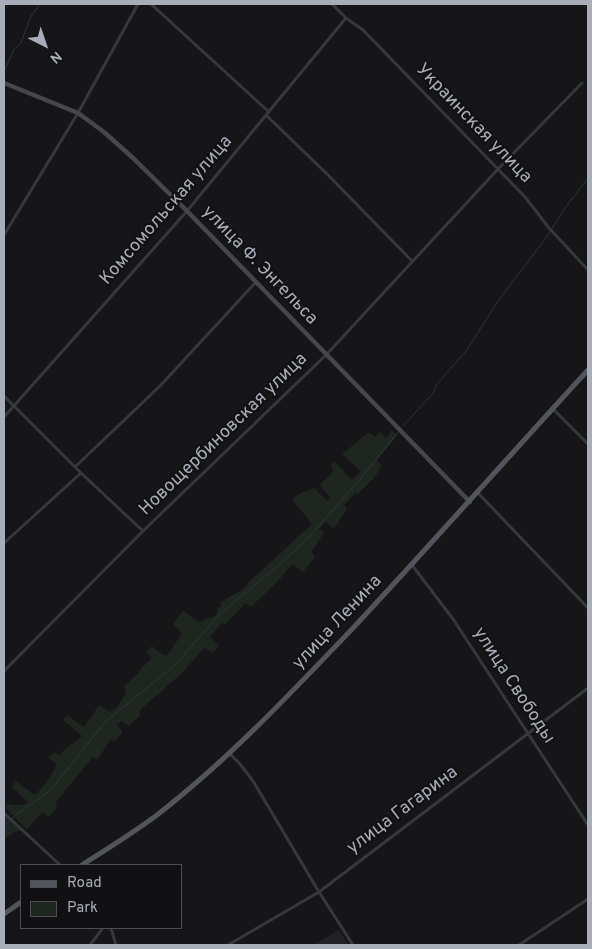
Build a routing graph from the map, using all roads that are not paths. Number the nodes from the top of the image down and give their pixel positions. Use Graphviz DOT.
graph roads {
  1 [pos="138,4"];
  2 [pos="151,4"];
  3 [pos="332,4"];
  4 [pos="346,18"];
  5 [pos="4,83"];
  6 [pos="582,83"];
  7 [pos="78,113"];
  8 [pos="268,114"];
  9 [pos="498,170"];
  10 [pos="187,211"];
  11 [pos="4,235"];
  12 [pos="412,261"];
  13 [pos="588,270"];
  14 [pos="256,282"];
  15 [pos="326,354"];
  16 [pos="588,370"];
  17 [pos="4,396"];
  18 [pos="14,406"];
  19 [pos="553,408"];
  20 [pos="4,417"];
  21 [pos="588,444"];
  22 [pos="75,467"];
  23 [pos="81,473"];
  24 [pos="478,493"];
  25 [pos="470,502"];
  26 [pos="143,532"];
  27 [pos="4,543"];
  28 [pos="412,565"];
  29 [pos="588,608"];
  30 [pos="4,671"];
  31 [pos="588,688"];
  32 [pos="528,734"];
  33 [pos="229,753"];
  34 [pos="4,813"];
  35 [pos="588,826"];
  36 [pos="59,864"];
  37 [pos="84,864"];
  38 [pos="319,892"];
  39 [pos="588,899"];
  40 [pos="20,903"];
  41 [pos="4,914"];
  42 [pos="102,929"];
  43 [pos="111,929"];
  44 [pos="90,945"];
  45 [pos="116,945"];
  46 [pos="228,945"];
  47 [pos="353,945"];
  48 [pos="520,945"];
  1 -- 7 [label="street"];
  2 -- 8 [label="street"];
  3 -- 4 [label="street, Украинская улица"];
  4 -- 8 [label="street, Комсомольская улица"];
  4 -- 9 [label="street, Украинская улица"];
  5 -- 7 [label="main road, улица Ф. Энгельса"];
  6 -- 9 [label="street, Новощербиновская улица"];
  7 -- 10 [label="main road, улица Ф. Энгельса"];
  7 -- 11 [label="street"];
  8 -- 10 [label="street, Комсомольская улица"];
  8 -- 12 [label="street"];
  9 -- 12 [label="street, Новощербиновская улица"];
  9 -- 13 [label="street, Украинская улица"];
  10 -- 14 [label="main road, улица Ф. Энгельса"];
  10 -- 18 [label="street, Комсомольская улица"];
  12 -- 15 [label="street, Новощербиновская улица"];
  14 -- 15 [label="main road, улица Ф. Энгельса"];
  14 -- 22 [label="street"];
  15 -- 25 [label="main road, улица Ф. Энгельса"];
  15 -- 26 [label="street, Новощербиновская улица"];
  16 -- 19 [label="main road, улица Ленина"];
  17 -- 18 [label="street"];
  18 -- 20 [label="street, Комсомольская улица"];
  18 -- 22 [label="street"];
  19 -- 21 [label="street"];
  19 -- 24 [label="main road, улица Ленина"];
  22 -- 23 [label="street"];
  23 -- 26 [label="street"];
  23 -- 27 [label="street"];
  24 -- 25 [label="main road, улица Ленина"];
  24 -- 29 [label="street"];
  25 -- 28 [label="main road, улица Ленина"];
  26 -- 30 [label="street, Новощербиновская улица"];
  28 -- 32 [label="street, улица Свободы"];
  28 -- 33 [label="main road, улица Ленина"];
  31 -- 32 [label="street, улица Гагарина"];
  32 -- 35 [label="street, улица Свободы"];
  32 -- 38 [label="street, улица Гагарина"];
  33 -- 37 [label="main road, улица Ленина"];
  33 -- 38 [label="street"];
  34 -- 36 [label="street"];
  38 -- 46 [label="street, улица Гагарина"];
  38 -- 47 [label="street"];
  39 -- 48 [label="street"];
  40 -- 41 [label="main road"];
  42 -- 44 [label="street"];
  43 -- 45 [label="street"];
}
